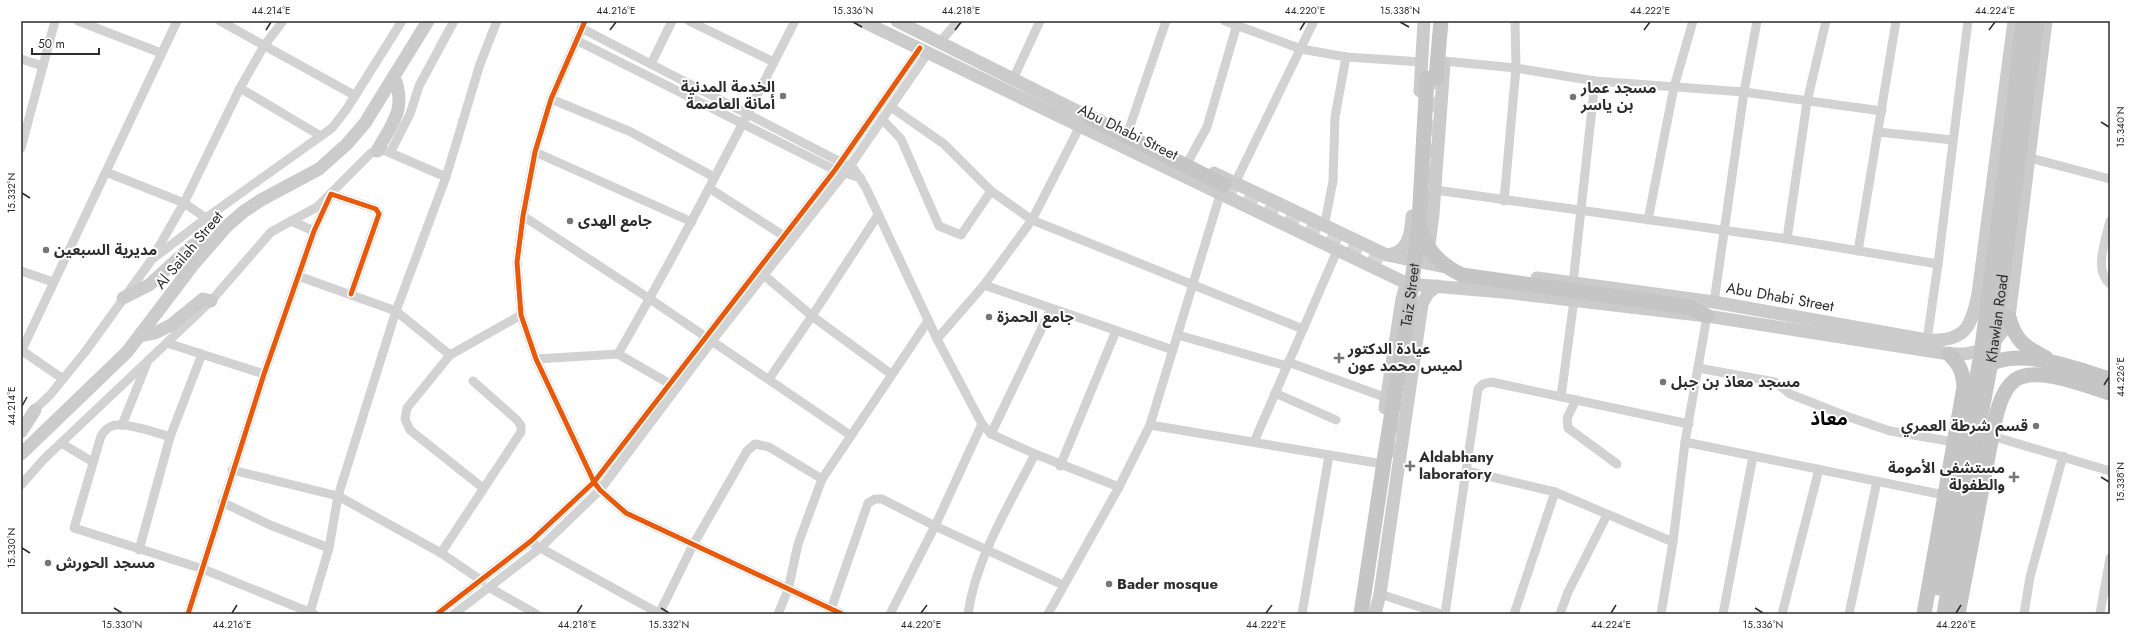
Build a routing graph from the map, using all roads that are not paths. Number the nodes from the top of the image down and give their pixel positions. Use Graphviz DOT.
graph roads {
  1 [pos="55,21"];
  2 [pos="78,21"];
  3 [pos="177,21"];
  4 [pos="220,21"];
  5 [pos="283,21"];
  6 [pos="402,21"];
  7 [pos="428,21"];
  8 [pos="454,21"];
  9 [pos="497,21"];
  10 [pos="672,21"];
  11 [pos="689,21"];
  12 [pos="795,21"];
  13 [pos="862,21"];
  14 [pos="897,21"];
  15 [pos="958,21"];
  16 [pos="1040,21"];
  17 [pos="1166,21"];
  18 [pos="1225,21"];
  19 [pos="1314,21"];
  20 [pos="1424,21"];
  21 [pos="1431,21"];
  22 [pos="1441,21"];
  23 [pos="1447,21"];
  24 [pos="1515,21"];
  25 [pos="1693,21"];
  26 [pos="1757,21"];
  27 [pos="1826,21"];
  28 [pos="1896,21"];
  29 [pos="1968,21"];
  30 [pos="2014,21"];
  31 [pos="2023,21"];
  32 [pos="2038,21"];
  33 [pos="2046,21"];
  34 [pos="1238,23"];
  35 [pos="106,25"];
  36 [pos="583,25"];
  37 [pos="576,40"];
  38 [pos="940,42"];
  39 [pos="264,46"];
  40 [pos="1301,48"];
  41 [pos="924,50"];
  42 [pos="160,53"];
  43 [pos="1346,57"];
  44 [pos="21,59"];
  45 [pos="1444,61"];
  46 [pos="774,62"];
  47 [pos="1422,62"];
  48 [pos="651,64"];
  49 [pos="43,66"];
  50 [pos="1516,68"];
  51 [pos="394,76"];
  52 [pos="1014,77"];
  53 [pos="1432,78"];
  54 [pos="1595,81"];
  55 [pos="1674,87"];
  56 [pos="240,88"];
  57 [pos="1744,92"];
  58 [pos="354,95"];
  59 [pos="551,99"];
  60 [pos="1807,102"];
  61 [pos="891,107"];
  62 [pos="2019,110"];
  63 [pos="1882,111"];
  64 [pos="749,114"];
  65 [pos="882,119"];
  66 [pos="1086,122"];
  67 [pos="744,123"];
  68 [pos="1129,129"];
  69 [pos="1878,132"];
  70 [pos="320,135"];
  71 [pos="1953,140"];
  72 [pos="21,148"];
  73 [pos="377,151"];
  74 [pos="535,152"];
  75 [pos="390,153"];
  76 [pos="2030,158"];
  77 [pos="1189,160"];
  78 [pos="841,161"];
  79 [pos="850,166"];
  80 [pos="106,172"];
  81 [pos="839,172"];
  82 [pos="446,177"];
  83 [pos="714,177"];
  84 [pos="861,178"];
  85 [pos="2110,179"];
  86 [pos="709,188"];
  87 [pos="1226,188"];
  88 [pos="1435,190"];
  89 [pos="991,191"];
  90 [pos="331,194"];
  91 [pos="1504,201"];
  92 [pos="184,203"];
  93 [pos="1581,211"];
  94 [pos="1433,214"];
  95 [pos="878,215"];
  96 [pos="523,216"];
  97 [pos="1416,217"];
  98 [pos="206,218"];
  99 [pos="1032,220"];
  100 [pos="1648,220"];
  101 [pos="291,221"];
  102 [pos="692,222"];
  103 [pos="1324,226"];
  104 [pos="2109,226"];
  105 [pos="314,231"];
  106 [pos="1725,231"];
  107 [pos="784,236"];
  108 [pos="1431,237"];
  109 [pos="1787,239"];
  110 [pos="214,240"];
  111 [pos="1354,241"];
  112 [pos="1858,251"];
  113 [pos="1342,254"];
  114 [pos="1386,255"];
  115 [pos="150,262"];
  116 [pos="1428,264"];
  117 [pos="1938,264"];
  118 [pos="1457,268"];
  119 [pos="21,271"];
  120 [pos="1504,274"];
  121 [pos="1386,275"];
  122 [pos="298,276"];
  123 [pos="764,276"];
  124 [pos="53,282"];
  125 [pos="1573,283"];
  126 [pos="1408,284"];
  127 [pos="2110,284"];
  128 [pos="984,286"];
  129 [pos="1193,286"];
  130 [pos="1437,286"];
  131 [pos="1503,292"];
  132 [pos="351,294"];
  133 [pos="1978,294"];
  134 [pos="123,298"];
  135 [pos="650,299"];
  136 [pos="1402,299"];
  137 [pos="1574,300"];
  138 [pos="2011,300"];
  139 [pos="211,301"];
  140 [pos="1714,302"];
  141 [pos="1051,309"];
  142 [pos="396,311"];
  143 [pos="521,315"];
  144 [pos="812,316"];
  145 [pos="1707,316"];
  146 [pos="2008,317"];
  147 [pos="1973,318"];
  148 [pos="928,321"];
  149 [pos="1303,329"];
  150 [pos="1116,331"];
  151 [pos="1178,335"];
  152 [pos="140,336"];
  153 [pos="709,339"];
  154 [pos="937,339"];
  155 [pos="1927,340"];
  156 [pos="167,342"];
  157 [pos="1909,343"];
  158 [pos="1173,350"];
  159 [pos="21,351"];
  160 [pos="1394,351"];
  161 [pos="202,354"];
  162 [pos="618,354"];
  163 [pos="1414,354"];
  164 [pos="1949,354"];
  165 [pos="450,356"];
  166 [pos="536,359"];
  167 [pos="148,360"];
  168 [pos="1288,364"];
  169 [pos="1698,368"];
  170 [pos="2052,369"];
  171 [pos="264,374"];
  172 [pos="891,374"];
  173 [pos="63,379"];
  174 [pos="769,379"];
  175 [pos="2110,379"];
  176 [pos="473,381"];
  177 [pos="670,384"];
  178 [pos="1964,387"];
  179 [pos="1275,393"];
  180 [pos="2110,393"];
  181 [pos="1561,397"];
  182 [pos="1387,398"];
  183 [pos="1576,400"];
  184 [pos="35,410"];
  185 [pos="21,420"];
  186 [pos="1336,420"];
  187 [pos="1958,423"];
  188 [pos="982,424"];
  189 [pos="1689,424"];
  190 [pos="122,425"];
  191 [pos="1150,425"];
  192 [pos="21,432"];
  193 [pos="1992,433"];
  194 [pos="991,434"];
  195 [pos="850,435"];
  196 [pos="170,437"];
  197 [pos="1254,442"];
  198 [pos="1685,442"];
  199 [pos="1954,442"];
  200 [pos="61,443"];
  201 [pos="21,454"];
  202 [pos="1035,454"];
  203 [pos="1328,455"];
  204 [pos="1753,456"];
  205 [pos="2063,456"];
  206 [pos="1385,458"];
  207 [pos="93,462"];
  208 [pos="1617,464"];
  209 [pos="1060,466"];
  210 [pos="1819,469"];
  211 [pos="232,470"];
  212 [pos="2110,471"];
  213 [pos="1467,472"];
  214 [pos="822,479"];
  215 [pos="1877,481"];
  216 [pos="594,482"];
  217 [pos="21,485"];
  218 [pos="1120,487"];
  219 [pos="483,488"];
  220 [pos="600,490"];
  221 [pos="1555,492"];
  222 [pos="1944,495"];
  223 [pos="338,496"];
  224 [pos="222,502"];
  225 [pos="1607,515"];
  226 [pos="935,526"];
  227 [pos="531,541"];
  228 [pos="1673,542"];
  229 [pos="693,545"];
  230 [pos="329,548"];
  231 [pos="539,549"];
  232 [pos="139,550"];
  233 [pos="987,550"];
  234 [pos="441,553"];
  235 [pos="2110,558"];
  236 [pos="203,569"];
  237 [pos="2109,574"];
  238 [pos="482,581"];
  239 [pos="1063,585"];
  240 [pos="490,588"];
  241 [pos="1942,589"];
  242 [pos="788,590"];
  243 [pos="1380,594"];
  244 [pos="831,609"];
  245 [pos="312,613"];
  246 [pos="188,614"];
  247 [pos="437,614"];
  248 [pos="454,614"];
  249 [pos="536,614"];
  250 [pos="659,614"];
  251 [pos="778,614"];
  252 [pos="842,614"];
  253 [pos="890,614"];
  254 [pos="968,614"];
  255 [pos="1048,614"];
  256 [pos="1302,614"];
  257 [pos="1359,614"];
  258 [pos="1371,614"];
  259 [pos="1374,614"];
  260 [pos="1441,614"];
  261 [pos="1445,614"];
  262 [pos="1514,614"];
  263 [pos="1560,614"];
  264 [pos="1661,614"];
  265 [pos="1723,614"];
  266 [pos="1782,614"];
  267 [pos="1849,614"];
  268 [pos="1924,614"];
  269 [pos="1933,614"];
  270 [pos="1944,614"];
  271 [pos="1958,614"];
  272 [pos="2024,614"];
  273 [pos="2100,614"];
  1 -- 49 [label="street"];
  2 -- 35 [label="street"];
  3 -- 42 [label="street"];
  4 -- 39 [label="street"];
  5 -- 39 [label="street"];
  6 -- 58 [label="street"];
  7 -- 51 [label="main road, Al Sailah Street"];
  8 -- 75 [label="street"];
  9 -- 82 [label="street"];
  10 -- 48 [label="street"];
  11 -- 46 [label="street"];
  12 -- 46 [label="street"];
  13 -- 41 [label="main road, Abu Dhabi Street"];
  14 -- 38 [label="main road, Abu Dhabi Street"];
  15 -- 38 [label="street"];
  16 -- 52 [label="street"];
  17 -- 68 [label="street"];
  18 -- 34 [label="street"];
  19 -- 40 [label="street"];
  20 -- 47 [label="main road"];
  21 -- 53 [label="main road, Taiz Street"];
  22 -- 53 [label="main road, Taiz Street"];
  23 -- 45 [label="main road"];
  24 -- 50 [label="street"];
  25 -- 55 [label="street"];
  26 -- 57 [label="street"];
  27 -- 60 [label="street"];
  28 -- 63 [label="street"];
  29 -- 71 [label="street"];
  30 -- 133 [label="main road, Khawlan Road"];
  31 -- 62 [label="main road, Khawlan Road"];
  32 -- 62 [label="main road, Khawlan Road"];
  33 -- 76 [label="main road, Khawlan Road"];
  34 -- 40 [label="street"];
  34 -- 77 [label="street"];
  35 -- 42 [label="street"];
  36 -- 37 [label="street"];
  36 -- 48 [label="street"];
  37 -- 59 [label="street"];
  37 -- 67 [label="street"];
  38 -- 52 [label="main road, Abu Dhabi Street"];
  39 -- 56 [label="street"];
  39 -- 58 [label="street"];
  40 -- 43 [label="street"];
  40 -- 87 [label="street"];
  41 -- 61 [label="street"];
  41 -- 66 [label="main road, Abu Dhabi Street"];
  41 -- 78 [label="street"];
  42 -- 80 [label="street"];
  43 -- 47 [label="street"];
  43 -- 103 [label="street"];
  44 -- 49 [label="street"];
  45 -- 50 [label="street"];
  45 -- 88 [label="main road"];
  46 -- 64 [label="street"];
  47 -- 97 [label="main road"];
  48 -- 64 [label="street"];
  49 -- 72 [label="street"];
  50 -- 54 [label="street"];
  50 -- 91 [label="street"];
  51 -- 73 [label="main road"];
  51 -- 110 [label="main road, Al Sailah Street"];
  52 -- 66 [label="main road, Abu Dhabi Street"];
  53 -- 97 [label="main road, Taiz Street, bridge"];
  54 -- 55 [label="street"];
  54 -- 93 [label="street"];
  55 -- 57 [label="street"];
  55 -- 100 [label="street"];
  56 -- 70 [label="street"];
  56 -- 92 [label="street"];
  57 -- 60 [label="street"];
  57 -- 106 [label="street"];
  58 -- 70 [label="street"];
  59 -- 74 [label="street"];
  59 -- 83 [label="street"];
  60 -- 63 [label="street"];
  60 -- 109 [label="street"];
  61 -- 65 [label="street"];
  61 -- 89 [label="street"];
  62 -- 241 [label="main road, Khawlan Road, bridge"];
  63 -- 69 [label="street"];
  64 -- 67 [label="street"];
  64 -- 78 [label="street"];
  65 -- 79 [label="street"];
  65 -- 89 [label="street"];
  66 -- 68 [label="main road, Abu Dhabi Street"];
  66 -- 87 [label="main road"];
  66 -- 99 [label="street"];
  67 -- 81 [label="street"];
  67 -- 83 [label="street"];
  68 -- 77 [label="main road, Abu Dhabi Street"];
  69 -- 71 [label="street"];
  69 -- 112 [label="street"];
  70 -- 98 [label="street"];
  71 -- 117 [label="street"];
  73 -- 75 [label="street"];
  73 -- 90 [label="street"];
  74 -- 96 [label="street"];
  74 -- 102 [label="street"];
  75 -- 82 [label="street"];
  76 -- 85 [label="street"];
  76 -- 138 [label="main road, Khawlan Road"];
  77 -- 87 [label="main road, Abu Dhabi Street"];
  78 -- 79 [label="street"];
  78 -- 81 [label="street"];
  79 -- 81 [label="street"];
  79 -- 84 [label="street"];
  80 -- 92 [label="street"];
  80 -- 124 [label="street"];
  81 -- 84 [label="street"];
  81 -- 107 [label="street"];
  81 -- 123 [label="street"];
  82 -- 142 [label="street"];
  83 -- 86 [label="street"];
  84 -- 95 [label="street"];
  86 -- 102 [label="street"];
  86 -- 107 [label="street"];
  87 -- 103 [label="main road, Abu Dhabi Street"];
  87 -- 113 [label="main road, Abu Dhabi Street"];
  87 -- 129 [label="street"];
  88 -- 91 [label="street"];
  88 -- 94 [label="main road"];
  89 -- 99 [label="street"];
  90 -- 101 [label="street"];
  90 -- 105 [label="street"];
  90 -- 132 [label="street"];
  91 -- 93 [label="street"];
  92 -- 98 [label="street"];
  92 -- 115 [label="street"];
  93 -- 100 [label="street"];
  93 -- 125 [label="street"];
  94 -- 97 [label="main road"];
  94 -- 108 [label="main road"];
  95 -- 144 [label="street"];
  95 -- 148 [label="street"];
  96 -- 135 [label="street"];
  96 -- 143 [label="street"];
  97 -- 114 [label="main road"];
  97 -- 145 [label="main road, bridge"];
  97 -- 206 [label="main road, Taiz Street, bridge"];
  98 -- 115 [label="street"];
  99 -- 128 [label="street"];
  99 -- 129 [label="street"];
  100 -- 106 [label="street"];
  101 -- 105 [label="street"];
  101 -- 139 [label="street"];
  102 -- 135 [label="street"];
  103 -- 111 [label="main road, Abu Dhabi Street"];
  104 -- 127 [label="street"];
  105 -- 122 [label="street"];
  106 -- 109 [label="street"];
  106 -- 140 [label="street"];
  107 -- 153 [label="street"];
  108 -- 116 [label="main road"];
  108 -- 118 [label="main road"];
  109 -- 112 [label="street"];
  110 -- 134 [label="main road"];
  110 -- 152 [label="main road, Al Sailah Street"];
  111 -- 113 [label="main road"];
  111 -- 114 [label="main road, Abu Dhabi Street"];
  112 -- 117 [label="street"];
  113 -- 121 [label="main road, Abu Dhabi Street"];
  113 -- 149 [label="street"];
  114 -- 116 [label="main road, Abu Dhabi Street"];
  115 -- 134 [label="street"];
  116 -- 118 [label="main road, Abu Dhabi Street"];
  116 -- 121 [label="main road"];
  116 -- 126 [label="main road"];
  117 -- 155 [label="street"];
  118 -- 120 [label="main road, Abu Dhabi Street"];
  119 -- 124 [label="street"];
  120 -- 125 [label="main road, Abu Dhabi Street"];
  120 -- 131 [label="main road"];
  121 -- 126 [label="main road, Abu Dhabi Street"];
  121 -- 136 [label="main road"];
  122 -- 132 [label="street"];
  122 -- 171 [label="street"];
  123 -- 144 [label="street"];
  123 -- 153 [label="street"];
  124 -- 159 [label="street"];
  125 -- 140 [label="main road, Abu Dhabi Street"];
  126 -- 130 [label="main road, Abu Dhabi Street"];
  126 -- 136 [label="main road"];
  128 -- 141 [label="street"];
  128 -- 154 [label="street"];
  129 -- 149 [label="street"];
  129 -- 151 [label="street"];
  130 -- 131 [label="main road, Abu Dhabi Street"];
  130 -- 163 [label="main road"];
  131 -- 137 [label="main road, Abu Dhabi Street"];
  132 -- 142 [label="street"];
  133 -- 138 [label="main road"];
  133 -- 147 [label="main road, Khawlan Road"];
  134 -- 173 [label="street"];
  135 -- 153 [label="street"];
  135 -- 162 [label="street"];
  136 -- 160 [label="main road"];
  137 -- 145 [label="main road, Abu Dhabi Street"];
  137 -- 181 [label="street"];
  138 -- 146 [label="main road, Khawlan Road"];
  139 -- 152 [label="main road"];
  139 -- 156 [label="street"];
  140 -- 157 [label="main road, Abu Dhabi Street"];
  141 -- 150 [label="street"];
  141 -- 194 [label="street"];
  142 -- 165 [label="street"];
  142 -- 223 [label="street"];
  143 -- 165 [label="street"];
  143 -- 166 [label="street"];
  144 -- 172 [label="street"];
  144 -- 174 [label="street"];
  145 -- 157 [label="main road, Abu Dhabi Street"];
  145 -- 169 [label="street"];
  146 -- 164 [label="main road, Khawlan Road"];
  146 -- 170 [label="main road"];
  147 -- 155 [label="main road, Abu Dhabi Street"];
  148 -- 154 [label="street"];
  148 -- 172 [label="street"];
  149 -- 168 [label="street"];
  150 -- 158 [label="street"];
  150 -- 209 [label="street"];
  151 -- 158 [label="street"];
  151 -- 168 [label="street"];
  152 -- 201 [label="main road, Al Sailah Street"];
  153 -- 174 [label="street"];
  153 -- 177 [label="street"];
  153 -- 220 [label="street"];
  154 -- 188 [label="street"];
  155 -- 157 [label="main road, Abu Dhabi Street"];
  156 -- 161 [label="street"];
  156 -- 167 [label="street"];
  157 -- 164 [label="main road, Abu Dhabi Street"];
  158 -- 191 [label="street"];
  159 -- 173 [label="street"];
  160 -- 163 [label="main road"];
  160 -- 182 [label="main road"];
  161 -- 171 [label="street"];
  161 -- 196 [label="street"];
  162 -- 166 [label="street"];
  162 -- 177 [label="street"];
  163 -- 243 [label="main road"];
  164 -- 178 [label="main road"];
  165 -- 219 [label="street"];
  166 -- 216 [label="street"];
  167 -- 190 [label="street"];
  167 -- 200 [label="street"];
  168 -- 179 [label="street"];
  168 -- 182 [label="street"];
  169 -- 189 [label="street"];
  169 -- 199 [label="street"];
  170 -- 175 [label="main road"];
  170 -- 178 [label="main road"];
  170 -- 180 [label="main road"];
  170 -- 193 [label="main road"];
  171 -- 211 [label="street"];
  172 -- 195 [label="street"];
  173 -- 184 [label="street"];
  174 -- 195 [label="street"];
  176 -- 219 [label="street"];
  177 -- 216 [label="street"];
  178 -- 187 [label="main road"];
  179 -- 186 [label="street"];
  179 -- 197 [label="street"];
  181 -- 183 [label="street"];
  181 -- 213 [label="street"];
  182 -- 206 [label="main road"];
  183 -- 189 [label="street"];
  183 -- 208 [label="street"];
  184 -- 185 [label="street"];
  184 -- 192 [label="main road"];
  187 -- 193 [label="main road"];
  187 -- 199 [label="main road"];
  188 -- 194 [label="street"];
  188 -- 226 [label="street"];
  189 -- 198 [label="street"];
  190 -- 196 [label="street"];
  190 -- 207 [label="street"];
  191 -- 197 [label="street"];
  191 -- 218 [label="street"];
  193 -- 205 [label="street"];
  193 -- 271 [label="main road"];
  194 -- 202 [label="street"];
  195 -- 214 [label="street"];
  196 -- 232 [label="street"];
  197 -- 203 [label="street"];
  198 -- 204 [label="street"];
  198 -- 228 [label="street"];
  199 -- 222 [label="main road"];
  200 -- 207 [label="street"];
  200 -- 217 [label="street"];
  202 -- 209 [label="street"];
  202 -- 233 [label="street"];
  203 -- 206 [label="street"];
  203 -- 256 [label="street"];
  204 -- 210 [label="street"];
  204 -- 265 [label="street"];
  205 -- 212 [label="street"];
  205 -- 272 [label="street"];
  206 -- 257 [label="main road, Taiz Street"];
  206 -- 258 [label="main road, Taiz Street"];
  207 -- 232 [label="street"];
  209 -- 218 [label="street"];
  210 -- 215 [label="street"];
  210 -- 266 [label="street"];
  211 -- 223 [label="street"];
  211 -- 224 [label="street"];
  213 -- 221 [label="street"];
  213 -- 261 [label="street"];
  214 -- 229 [label="street"];
  214 -- 242 [label="street"];
  215 -- 222 [label="street"];
  215 -- 267 [label="street"];
  216 -- 220 [label="street"];
  216 -- 227 [label="street"];
  218 -- 239 [label="street"];
  219 -- 234 [label="street"];
  220 -- 229 [label="street"];
  220 -- 231 [label="street"];
  221 -- 225 [label="street"];
  221 -- 262 [label="street"];
  222 -- 268 [label="main road"];
  223 -- 230 [label="street"];
  223 -- 234 [label="street"];
  224 -- 230 [label="street"];
  224 -- 236 [label="street"];
  225 -- 228 [label="street"];
  225 -- 263 [label="street"];
  226 -- 233 [label="street"];
  226 -- 244 [label="street"];
  226 -- 253 [label="street"];
  227 -- 231 [label="street"];
  227 -- 238 [label="street"];
  228 -- 264 [label="street"];
  229 -- 242 [label="street"];
  229 -- 250 [label="street"];
  230 -- 245 [label="street"];
  231 -- 240 [label="street"];
  231 -- 250 [label="street"];
  232 -- 236 [label="street"];
  233 -- 239 [label="street"];
  233 -- 254 [label="street"];
  234 -- 238 [label="street"];
  235 -- 237 [label="street"];
  236 -- 245 [label="street"];
  236 -- 246 [label="street"];
  237 -- 273 [label="street"];
  238 -- 247 [label="street"];
  239 -- 255 [label="street"];
  240 -- 248 [label="street"];
  240 -- 249 [label="street"];
  241 -- 269 [label="main road, Khawlan Road"];
  241 -- 270 [label="main road, Khawlan Road"];
  242 -- 244 [label="street"];
  242 -- 251 [label="street"];
  243 -- 259 [label="main road"];
  243 -- 260 [label="street"];
  244 -- 252 [label="street"];
}
